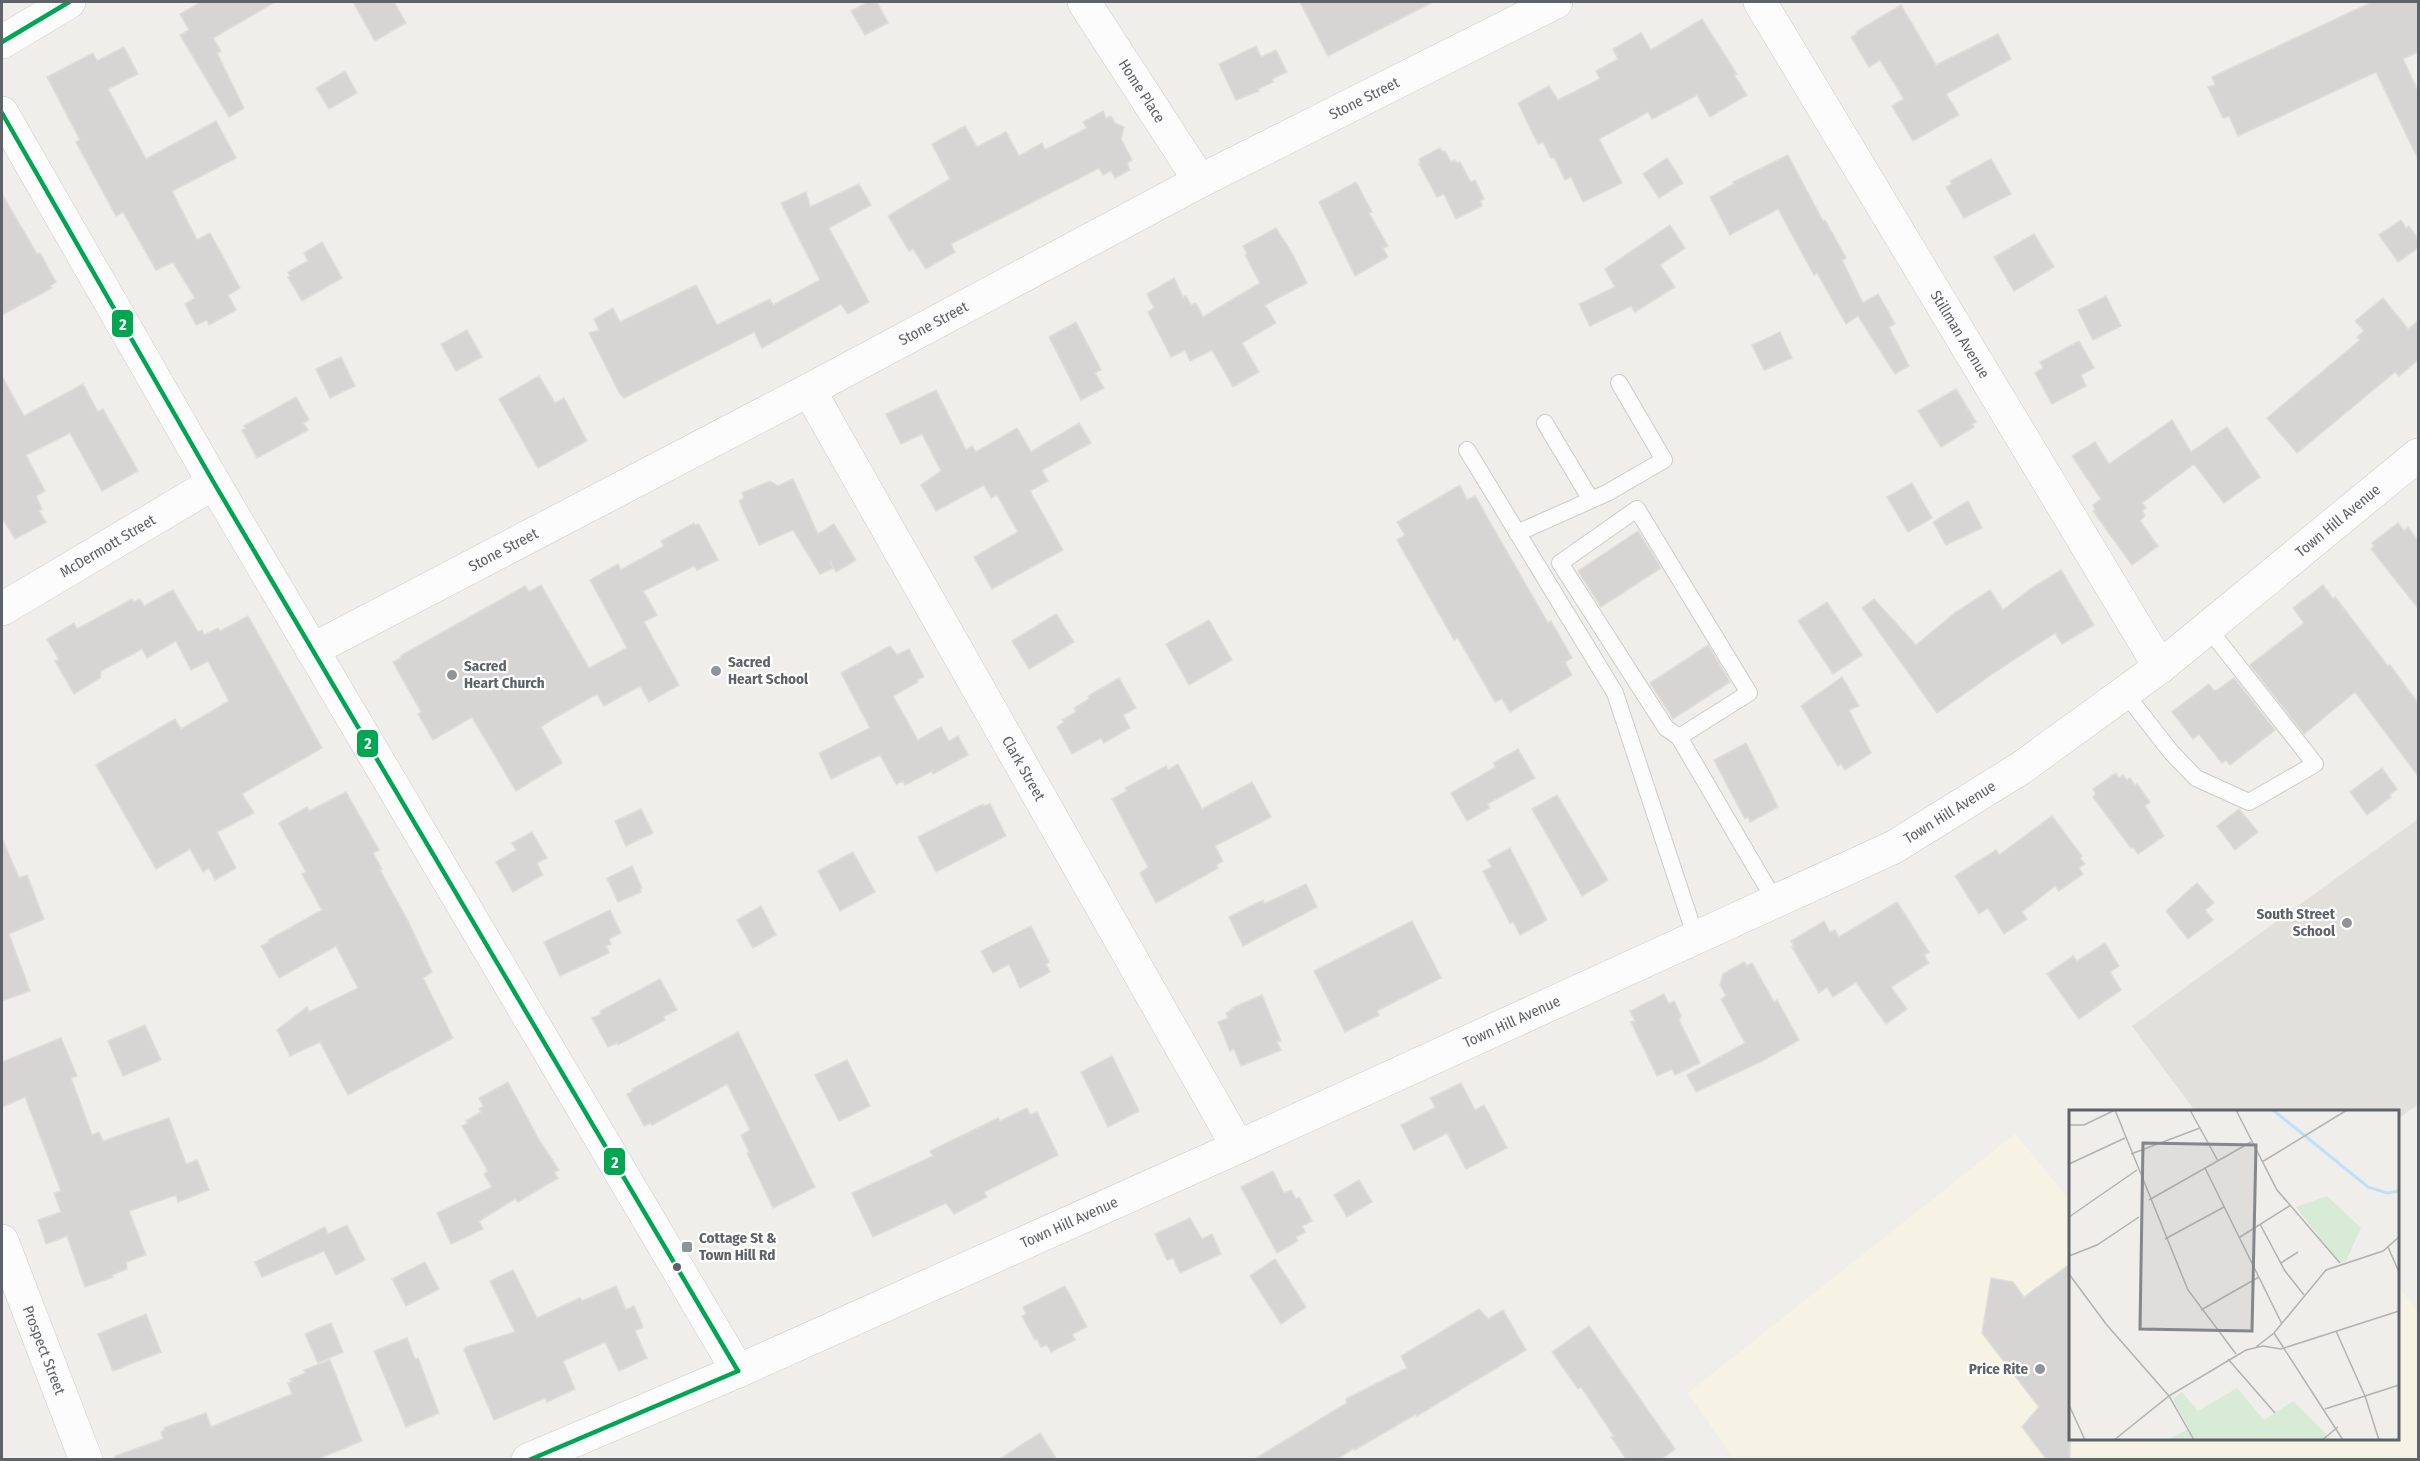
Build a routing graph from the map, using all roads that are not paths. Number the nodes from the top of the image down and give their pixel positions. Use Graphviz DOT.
graph roads {
  1 [pos="69,2"];
  2 [pos="1084,2"];
  3 [pos="1556,2"];
  4 [pos="1760,2"];
  5 [pos="2,42"];
  6 [pos="2,113"];
  7 [pos="1200,181"];
  8 [pos="1619,382"];
  9 [pos="810,390"];
  10 [pos="1545,423"];
  11 [pos="1467,450"];
  12 [pos="2418,455"];
  13 [pos="214,483"];
  14 [pos="1592,500"];
  15 [pos="1517,533"];
  16 [pos="2,609"];
  17 [pos="2208,628"];
  18 [pos="312,650"];
  19 [pos="2160,667"];
  20 [pos="2125,693"];
  21 [pos="1679,737"];
  22 [pos="1775,902"];
  23 [pos="1696,938"];
  24 [pos="1238,1147"];
  25 [pos="2,1241"];
  26 [pos="738,1371"];
  27 [pos="86,1460"];
  28 [pos="528,1460"];
  1 -- 5 [label="street"];
  2 -- 7 [label="street, Home Place"];
  3 -- 7 [label="street, Stone Street"];
  4 -- 19 [label="street, Stillman Avenue"];
  6 -- 13 [label="street"];
  7 -- 9 [label="street, Stone Street"];
  8 -- 14 [label="lane"];
  9 -- 18 [label="street, Stone Street"];
  9 -- 24 [label="street, Clark Street"];
  10 -- 14 [label="lane"];
  11 -- 15 [label="lane"];
  12 -- 17 [label="street, Town Hill Avenue"];
  13 -- 16 [label="street, McDermott Street"];
  13 -- 18 [label="street"];
  14 -- 15 [label="lane"];
  15 -- 23 [label="lane"];
  17 -- 19 [label="street, Town Hill Avenue"];
  17 -- 20 [label="lane"];
  18 -- 26 [label="street"];
  19 -- 20 [label="street, Town Hill Avenue"];
  20 -- 22 [label="street, Town Hill Avenue"];
  21 -- 21 [label="lane"];
  21 -- 22 [label="lane"];
  22 -- 23 [label="street, Town Hill Avenue"];
  23 -- 24 [label="street, Town Hill Avenue"];
  24 -- 26 [label="street, Town Hill Avenue"];
  25 -- 27 [label="street, Prospect Street"];
  26 -- 28 [label="street, Town Hill Avenue"];
}
